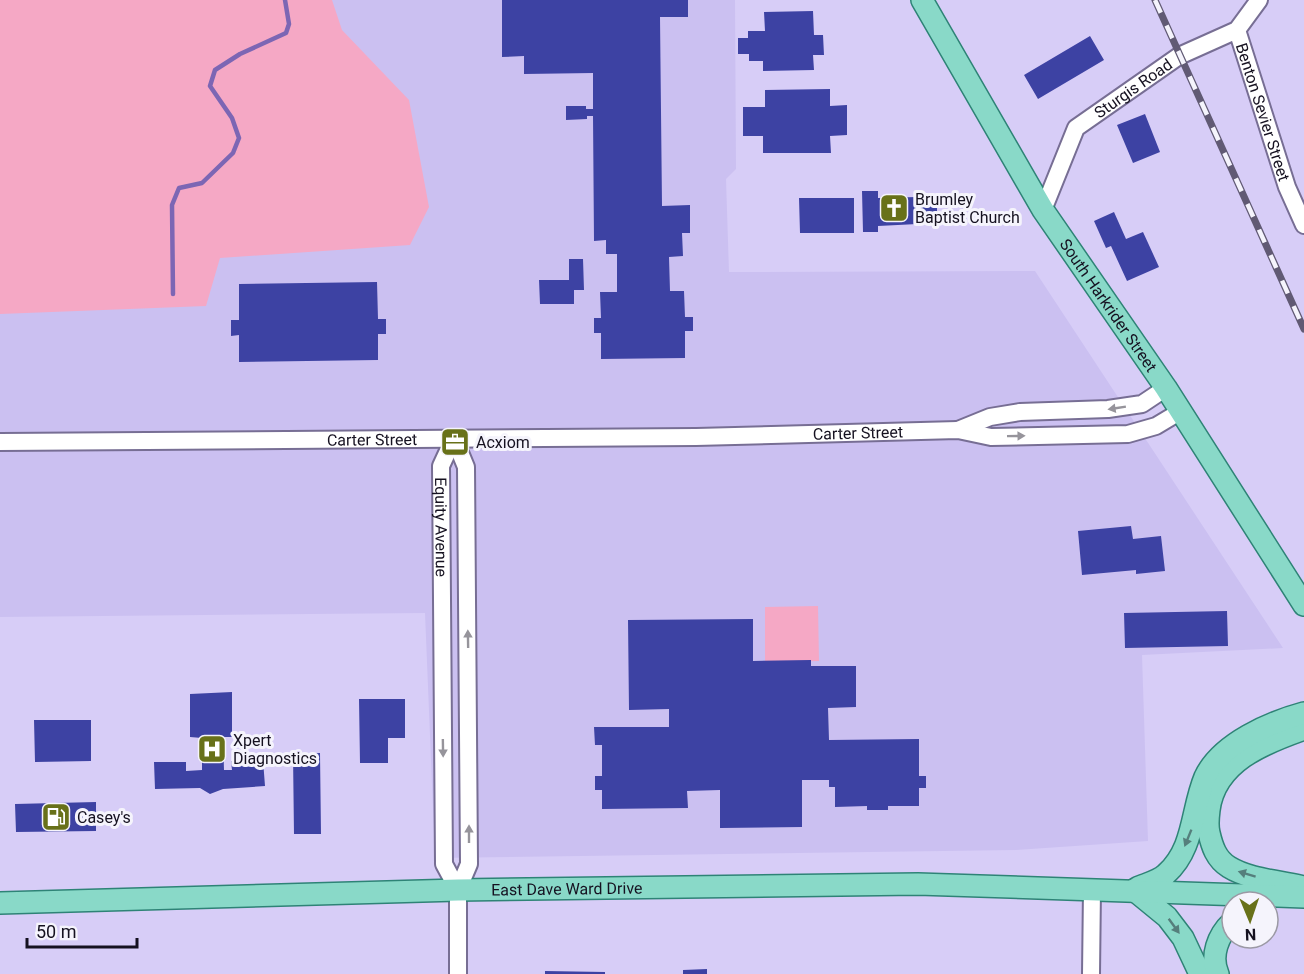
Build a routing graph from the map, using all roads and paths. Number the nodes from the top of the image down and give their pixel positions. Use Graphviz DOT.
graph roads {
  1 [pos="922,0"];
  2 [pos="1259,0"];
  3 [pos="1237,30"];
  4 [pos="1042,210"];
  5 [pos="1304,225"];
  6 [pos="1166,388"];
  7 [pos="1181,411"];
  8 [pos="958,430"];
  9 [pos="454,438"];
  10 [pos="0,442"];
  11 [pos="1304,605"];
  12 [pos="1304,713"];
  13 [pos="1304,729"];
  14 [pos="1304,886"];
  15 [pos="1092,889"];
  16 [pos="458,890"];
  17 [pos="1134,890"];
  18 [pos="1286,899"];
  19 [pos="0,903"];
  20 [pos="1220,939"];
  21 [pos="458,974"];
  22 [pos="1091,974"];
  23 [pos="1200,974"];
  24 [pos="1218,974"];
  1 -- 4 [label="main road, South Harkrider Street"];
  2 -- 3 [label="street, Sturgis Road"];
  3 -- 4 [label="street, Sturgis Road"];
  3 -- 5 [label="street, Benton Sevier Street"];
  4 -- 6 [label="main road, South Harkrider Street"];
  6 -- 7 [label="main road, South Harkrider Street"];
  6 -- 8 [label="street, Carter Street, one-way"];
  8 -- 7 [label="street, Carter Street, one-way"];
  7 -- 11 [label="main road, South Harkrider Street"];
  8 -- 9 [label="street, Carter Street"];
  9 -- 10 [label="street, Carter Street"];
  16 -- 9 [label="street, Equity Avenue, one-way"];
  9 -- 16 [label="street, Equity Avenue, one-way"];
  12 -- 17 [label="main road, one-way"];
  14 -- 13 [label="main road, one-way"];
  15 -- 16 [label="main road, East Dave Ward Drive"];
  15 -- 17 [label="main road, East Dave Ward Drive"];
  15 -- 22 [label="street"];
  16 -- 19 [label="main road, East Dave Ward Drive"];
  16 -- 21 [label="street, Equity Avenue"];
  17 -- 18 [label="main road, East Dave Ward Drive"];
  17 -- 23 [label="main road, one-way"];
  20 -- 24 [label="main road"];
}
